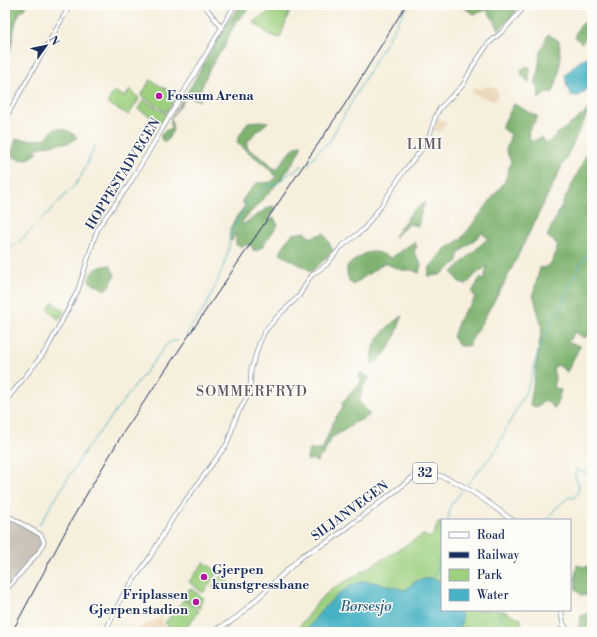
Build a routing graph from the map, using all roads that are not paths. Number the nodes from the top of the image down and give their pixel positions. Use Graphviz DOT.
graph roads {
  1 [pos="70,5"];
  2 [pos="204,5"];
  3 [pos="235,5"];
  4 [pos="526,5"];
  5 [pos="222,28"];
  6 [pos="5,119"];
  7 [pos="5,402"];
  8 [pos="5,514"];
  9 [pos="511,519"];
  10 [pos="5,591"];
  11 [pos="561,611"];
  12 [pos="565,626"];
  13 [pos="106,632"];
  14 [pos="212,632"];
  15 [pos="561,632"];
  16 [pos="568,632"];
  1 -- 6 [label="main road"];
  2 -- 5 [label="main road"];
  3 -- 5 [label="main road, HOPPESTADVEGEN"];
  4 -- 13 [label="main road"];
  5 -- 7 [label="main road, HOPPESTADVEGEN"];
  8 -- 10 [label="main road"];
  9 -- 14 [label="main road, SILJANVEGEN / 32"];
  11 -- 12 [label="main road"];
  12 -- 15 [label="main road"];
  12 -- 16 [label="main road"];
}
